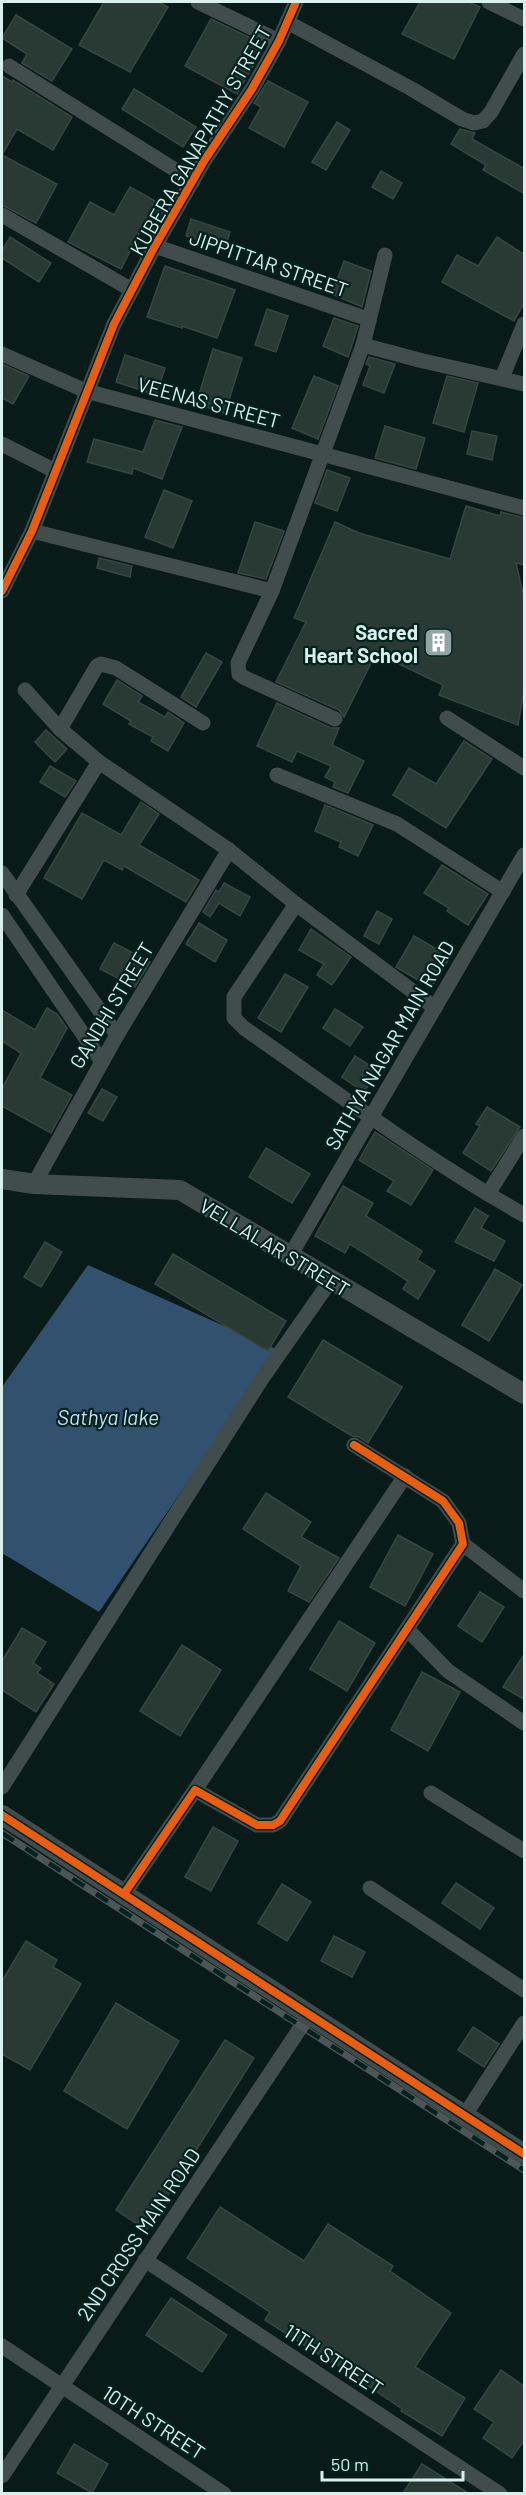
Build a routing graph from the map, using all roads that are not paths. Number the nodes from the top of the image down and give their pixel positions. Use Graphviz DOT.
graph roads {
  1 [pos="198,2"];
  2 [pos="296,2"];
  3 [pos="489,2"];
  4 [pos="525,19"];
  5 [pos="287,22"];
  6 [pos="279,41"];
  7 [pos="525,54"];
  8 [pos="9,66"];
  9 [pos="193,181"];
  10 [pos="2,215"];
  11 [pos="155,246"];
  12 [pos="385,255"];
  13 [pos="132,290"];
  14 [pos="369,321"];
  15 [pos="525,324"];
  16 [pos="363,345"];
  17 [pos="2,354"];
  18 [pos="502,378"];
  19 [pos="525,384"];
  20 [pos="86,391"];
  21 [pos="2,444"];
  22 [pos="321,454"];
  23 [pos="55,471"];
  24 [pos="525,508"];
  25 [pos="32,531"];
  26 [pos="2,591"];
  27 [pos="272,591"];
  28 [pos="25,690"];
  29 [pos="447,718"];
  30 [pos="335,719"];
  31 [pos="203,723"];
  32 [pos="60,729"];
  33 [pos="99,762"];
  34 [pos="525,768"];
  35 [pos="277,775"];
  36 [pos="229,850"];
  37 [pos="525,855"];
  38 [pos="2,873"];
  39 [pos="503,892"];
  40 [pos="16,895"];
  41 [pos="296,904"];
  42 [pos="2,917"];
  43 [pos="435,1008"];
  44 [pos="117,1035"];
  45 [pos="102,1062"];
  46 [pos="372,1116"];
  47 [pos="525,1136"];
  48 [pos="2,1179"];
  49 [pos="34,1184"];
  50 [pos="488,1194"];
  51 [pos="525,1215"];
  52 [pos="290,1256"];
  53 [pos="331,1280"];
  54 [pos="525,1394"];
  55 [pos="354,1445"];
  56 [pos="405,1476"];
  57 [pos="463,1544"];
  58 [pos="525,1591"];
  59 [pos="406,1629"];
  60 [pos="525,1723"];
  61 [pos="2,1787"];
  62 [pos="195,1791"];
  63 [pos="431,1793"];
  64 [pos="2,1815"];
  65 [pos="525,1851"];
  66 [pos="370,1888"];
  67 [pos="124,1894"];
  68 [pos="525,1990"];
  69 [pos="309,2015"];
  70 [pos="525,2023"];
  71 [pos="465,2115"];
  72 [pos="525,2154"];
  73 [pos="145,2260"];
  74 [pos="2,2346"];
  75 [pos="61,2386"];
  76 [pos="2,2476"];
  77 [pos="224,2493"];
  78 [pos="500,2493"];
  1 -- 6 [label="street"];
  2 -- 5 [label="street, KUBERA GANAPATHY STREET"];
  3 -- 4 [label="street"];
  5 -- 6 [label="street, KUBERA GANAPATHY STREET"];
  5 -- 7 [label="street"];
  6 -- 9 [label="street, KUBERA GANAPATHY STREET"];
  8 -- 9 [label="street"];
  9 -- 11 [label="street, KUBERA GANAPATHY STREET"];
  10 -- 13 [label="street"];
  11 -- 13 [label="street, KUBERA GANAPATHY STREET"];
  11 -- 14 [label="street, JIPPITTAR STREET"];
  12 -- 14 [label="street"];
  13 -- 20 [label="street, KUBERA GANAPATHY STREET"];
  14 -- 16 [label="street"];
  15 -- 18 [label="street"];
  16 -- 18 [label="street"];
  16 -- 22 [label="street"];
  17 -- 20 [label="street, VEENAS STREET"];
  18 -- 19 [label="street"];
  20 -- 22 [label="street, VEENAS STREET"];
  20 -- 23 [label="street, KUBERA GANAPATHY STREET"];
  21 -- 23 [label="street"];
  22 -- 24 [label="street, VEENAS STREET"];
  22 -- 27 [label="street"];
  23 -- 25 [label="street, KUBERA GANAPATHY STREET"];
  25 -- 26 [label="street, KUBERA GANAPATHY STREET"];
  25 -- 27 [label="street"];
  27 -- 30 [label="street"];
  28 -- 32 [label="street"];
  29 -- 34 [label="street"];
  31 -- 32 [label="street"];
  32 -- 33 [label="street"];
  33 -- 36 [label="street"];
  33 -- 40 [label="street"];
  35 -- 39 [label="street"];
  36 -- 41 [label="street"];
  36 -- 44 [label="street, GANDHI STREET"];
  37 -- 39 [label="street, SATHYA NAGAR MAIN ROAD"];
  38 -- 40 [label="street"];
  39 -- 43 [label="street, SATHYA NAGAR MAIN ROAD"];
  40 -- 44 [label="street"];
  41 -- 43 [label="street"];
  41 -- 46 [label="street"];
  42 -- 45 [label="street"];
  43 -- 46 [label="street, SATHYA NAGAR MAIN ROAD"];
  44 -- 45 [label="street, GANDHI STREET"];
  45 -- 49 [label="street, GANDHI STREET"];
  46 -- 50 [label="street"];
  46 -- 52 [label="street, SATHYA NAGAR MAIN ROAD"];
  47 -- 50 [label="street"];
  48 -- 49 [label="street, VELLALAR STREET"];
  49 -- 52 [label="street, VELLALAR STREET"];
  50 -- 51 [label="street"];
  52 -- 53 [label="street, VELLALAR STREET"];
  53 -- 54 [label="street, VELLALAR STREET"];
  53 -- 61 [label="street"];
  55 -- 56 [label="street"];
  56 -- 57 [label="street"];
  56 -- 62 [label="street"];
  57 -- 58 [label="street"];
  57 -- 59 [label="street"];
  59 -- 60 [label="street"];
  59 -- 62 [label="street"];
  62 -- 67 [label="street"];
  63 -- 65 [label="street"];
  64 -- 67 [label="street"];
  66 -- 68 [label="street"];
  67 -- 69 [label="street"];
  69 -- 71 [label="street"];
  69 -- 73 [label="street, 2ND CROSS MAIN ROAD"];
  70 -- 71 [label="street"];
  71 -- 72 [label="street"];
  73 -- 75 [label="street, 2ND CROSS MAIN ROAD"];
  73 -- 78 [label="street, 11TH STREET"];
  74 -- 75 [label="street, 10TH STREET"];
  75 -- 76 [label="street, 2ND CROSS MAIN ROAD"];
  75 -- 77 [label="street, 10TH STREET"];
}
